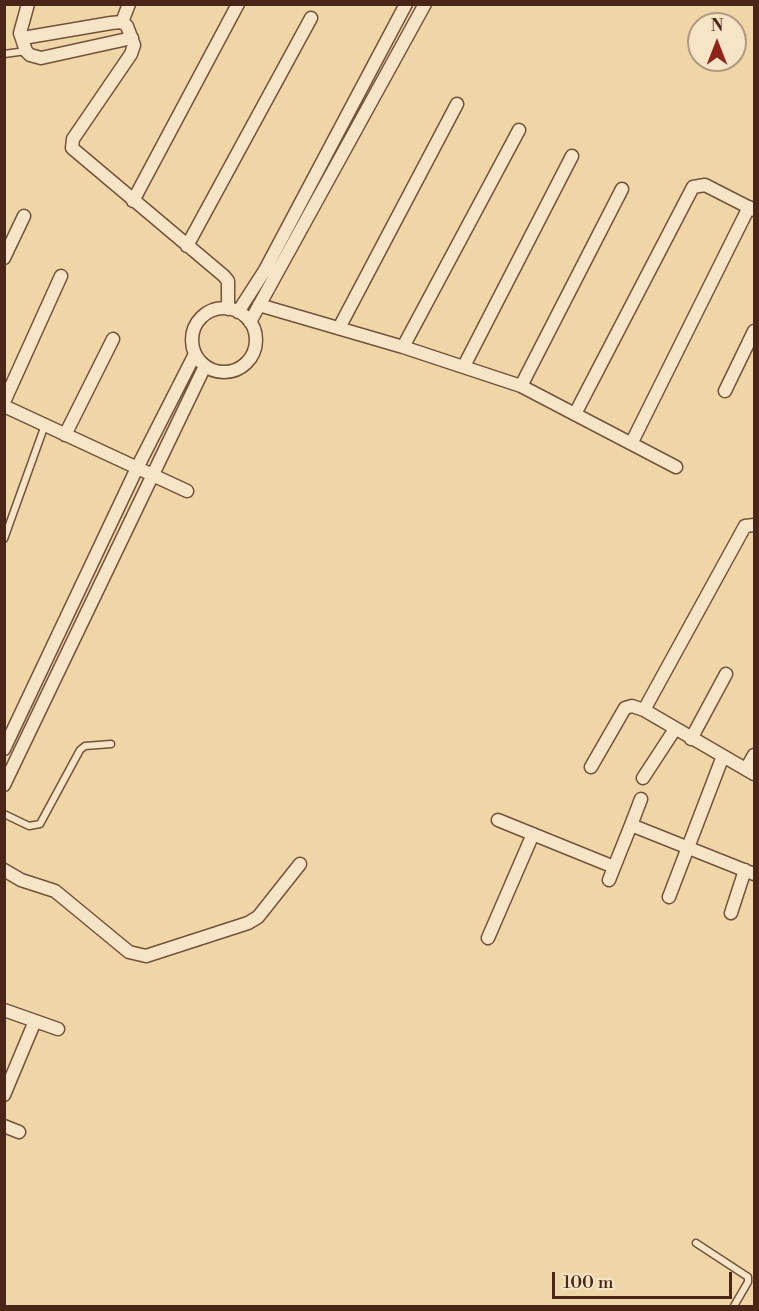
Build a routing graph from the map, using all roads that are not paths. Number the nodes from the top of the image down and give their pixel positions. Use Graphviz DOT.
graph roads {
  1 [pos="28,4"];
  2 [pos="129,4"];
  3 [pos="238,4"];
  4 [pos="406,4"];
  5 [pos="424,4"];
  6 [pos="311,18"];
  7 [pos="122,22"];
  8 [pos="132,38"];
  9 [pos="24,45"];
  10 [pos="4,54"];
  11 [pos="457,104"];
  12 [pos="519,130"];
  13 [pos="572,156"];
  14 [pos="622,189"];
  15 [pos="133,201"];
  16 [pos="752,209"];
  17 [pos="24,216"];
  18 [pos="187,246"];
  19 [pos="4,258"];
  20 [pos="61,276"];
  21 [pos="259,305"];
  22 [pos="233,310"];
  23 [pos="250,322"];
  24 [pos="339,328"];
  25 [pos="754,331"];
  26 [pos="113,339"];
  27 [pos="404,347"];
  28 [pos="195,354"];
  29 [pos="205,366"];
  30 [pos="464,366"];
  31 [pos="521,386"];
  32 [pos="725,391"];
  33 [pos="4,402"];
  34 [pos="4,406"];
  35 [pos="576,412"];
  36 [pos="45,425"];
  37 [pos="65,435"];
  38 [pos="632,442"];
  39 [pos="676,467"];
  40 [pos="137,468"];
  41 [pos="152,476"];
  42 [pos="187,491"];
  43 [pos="754,525"];
  44 [pos="4,539"];
  45 [pos="726,674"];
  46 [pos="644,710"];
  47 [pos="675,729"];
  48 [pos="691,739"];
  49 [pos="111,744"];
  50 [pos="4,748"];
  51 [pos="754,755"];
  52 [pos="723,756"];
  53 [pos="591,767"];
  54 [pos="750,771"];
  55 [pos="643,778"];
  56 [pos="4,784"];
  57 [pos="641,799"];
  58 [pos="4,814"];
  59 [pos="498,820"];
  60 [pos="631,825"];
  61 [pos="533,834"];
  62 [pos="300,864"];
  63 [pos="614,867"];
  64 [pos="4,870"];
  65 [pos="750,872"];
  66 [pos="609,880"];
  67 [pos="669,897"];
  68 [pos="731,913"];
  69 [pos="488,938"];
  70 [pos="4,1010"];
  71 [pos="35,1021"];
  72 [pos="58,1029"];
  73 [pos="4,1095"];
  74 [pos="4,1126"];
  75 [pos="19,1132"];
  76 [pos="696,1243"];
  77 [pos="734,1306"];
  1 -- 9 [label="street"];
  2 -- 7 [label="street"];
  3 -- 15 [label="street"];
  4 -- 22 [label="street"];
  5 -- 21 [label="street"];
  6 -- 18 [label="street"];
  7 -- 8 [label="street"];
  7 -- 9 [label="street"];
  8 -- 9 [label="street"];
  8 -- 15 [label="street"];
  9 -- 10 [label="lane"];
  11 -- 24 [label="street"];
  12 -- 27 [label="street"];
  13 -- 30 [label="street"];
  14 -- 31 [label="street"];
  15 -- 18 [label="street"];
  16 -- 35 [label="street"];
  16 -- 38 [label="street"];
  17 -- 19 [label="street"];
  18 -- 22 [label="street"];
  20 -- 33 [label="street"];
  21 -- 23 [label="street"];
  21 -- 24 [label="street"];
  22 -- 23 [label="street"];
  22 -- 28 [label="street"];
  23 -- 29 [label="street"];
  24 -- 27 [label="street"];
  25 -- 32 [label="street"];
  26 -- 37 [label="street"];
  27 -- 30 [label="street"];
  28 -- 29 [label="street"];
  28 -- 40 [label="street"];
  29 -- 41 [label="street"];
  30 -- 31 [label="street"];
  31 -- 35 [label="street"];
  34 -- 36 [label="street"];
  35 -- 38 [label="street"];
  36 -- 37 [label="street"];
  36 -- 44 [label="lane"];
  37 -- 40 [label="street"];
  38 -- 39 [label="street"];
  40 -- 41 [label="street"];
  40 -- 50 [label="street"];
  41 -- 42 [label="street"];
  41 -- 56 [label="street"];
  43 -- 46 [label="street"];
  45 -- 48 [label="street"];
  46 -- 47 [label="street"];
  46 -- 53 [label="street"];
  47 -- 48 [label="street"];
  47 -- 55 [label="street"];
  48 -- 52 [label="street"];
  49 -- 58 [label="lane"];
  51 -- 54 [label="street"];
  52 -- 54 [label="street"];
  52 -- 67 [label="street"];
  57 -- 60 [label="street"];
  59 -- 61 [label="street"];
  60 -- 63 [label="street"];
  60 -- 65 [label="street"];
  61 -- 63 [label="street"];
  61 -- 69 [label="street"];
  62 -- 64 [label="street"];
  63 -- 66 [label="street"];
  65 -- 68 [label="street"];
  70 -- 71 [label="street"];
  71 -- 72 [label="street"];
  71 -- 73 [label="street"];
  74 -- 75 [label="street"];
  76 -- 77 [label="lane"];
}
